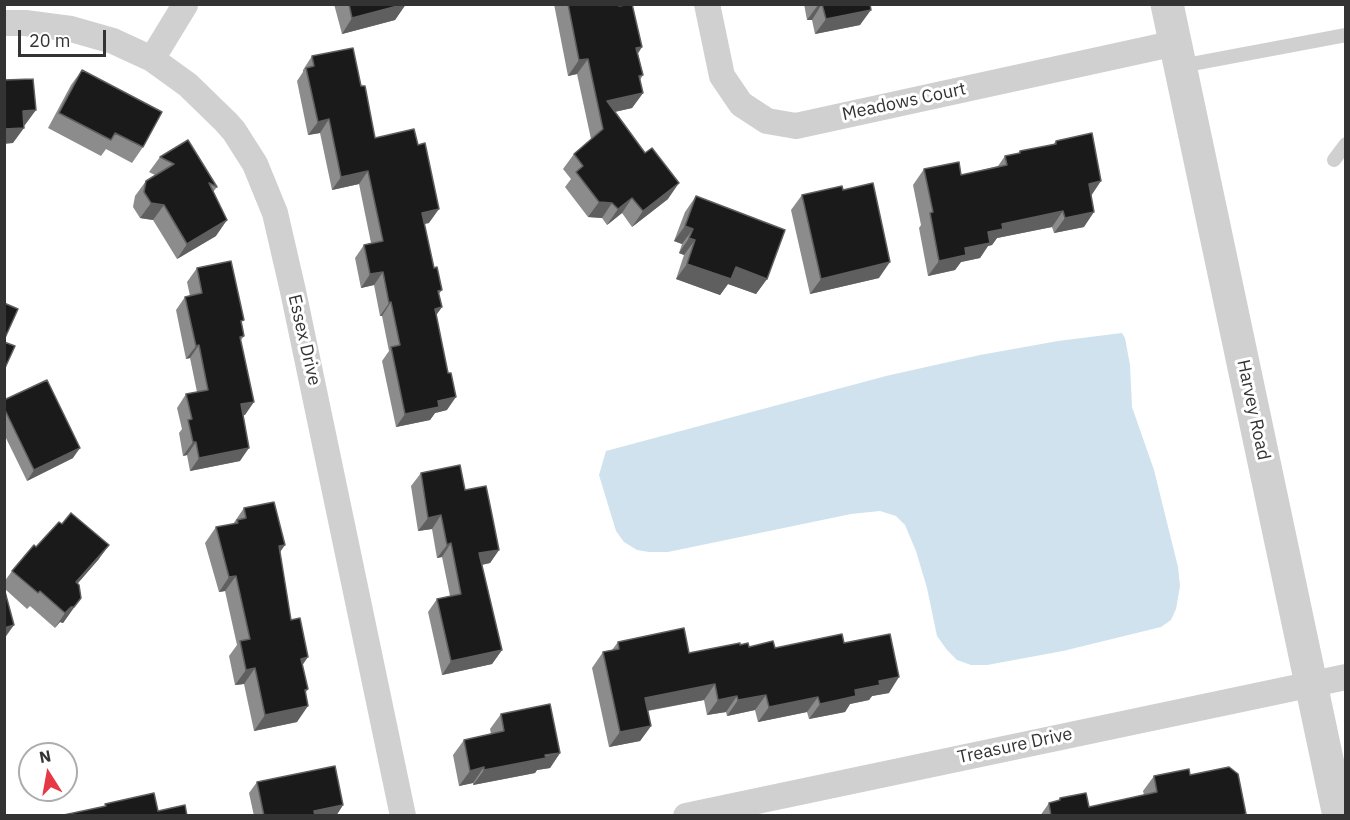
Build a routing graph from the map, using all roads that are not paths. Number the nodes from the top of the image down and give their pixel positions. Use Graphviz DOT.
graph roads {
  1 [pos="707,4"];
  2 [pos="1167,4"];
  3 [pos="185,5"];
  4 [pos="4,23"];
  5 [pos="1346,35"];
  6 [pos="1178,55"];
  7 [pos="152,59"];
  8 [pos="1346,144"];
  9 [pos="1334,160"];
  10 [pos="1346,677"];
  11 [pos="1311,684"];
  12 [pos="404,816"];
  13 [pos="686,816"];
  14 [pos="1339,816"];
  1 -- 6 [label="street, Meadows Court"];
  2 -- 6 [label="street, Harvey Road"];
  3 -- 7 [label="street"];
  4 -- 7 [label="street, Essex Drive"];
  5 -- 6 [label="lane"];
  6 -- 11 [label="street, Harvey Road"];
  7 -- 12 [label="street, Essex Drive"];
  8 -- 9 [label="lane"];
  10 -- 11 [label="street, Treasure Drive"];
  11 -- 13 [label="street, Treasure Drive"];
  11 -- 14 [label="street, Harvey Road"];
}
